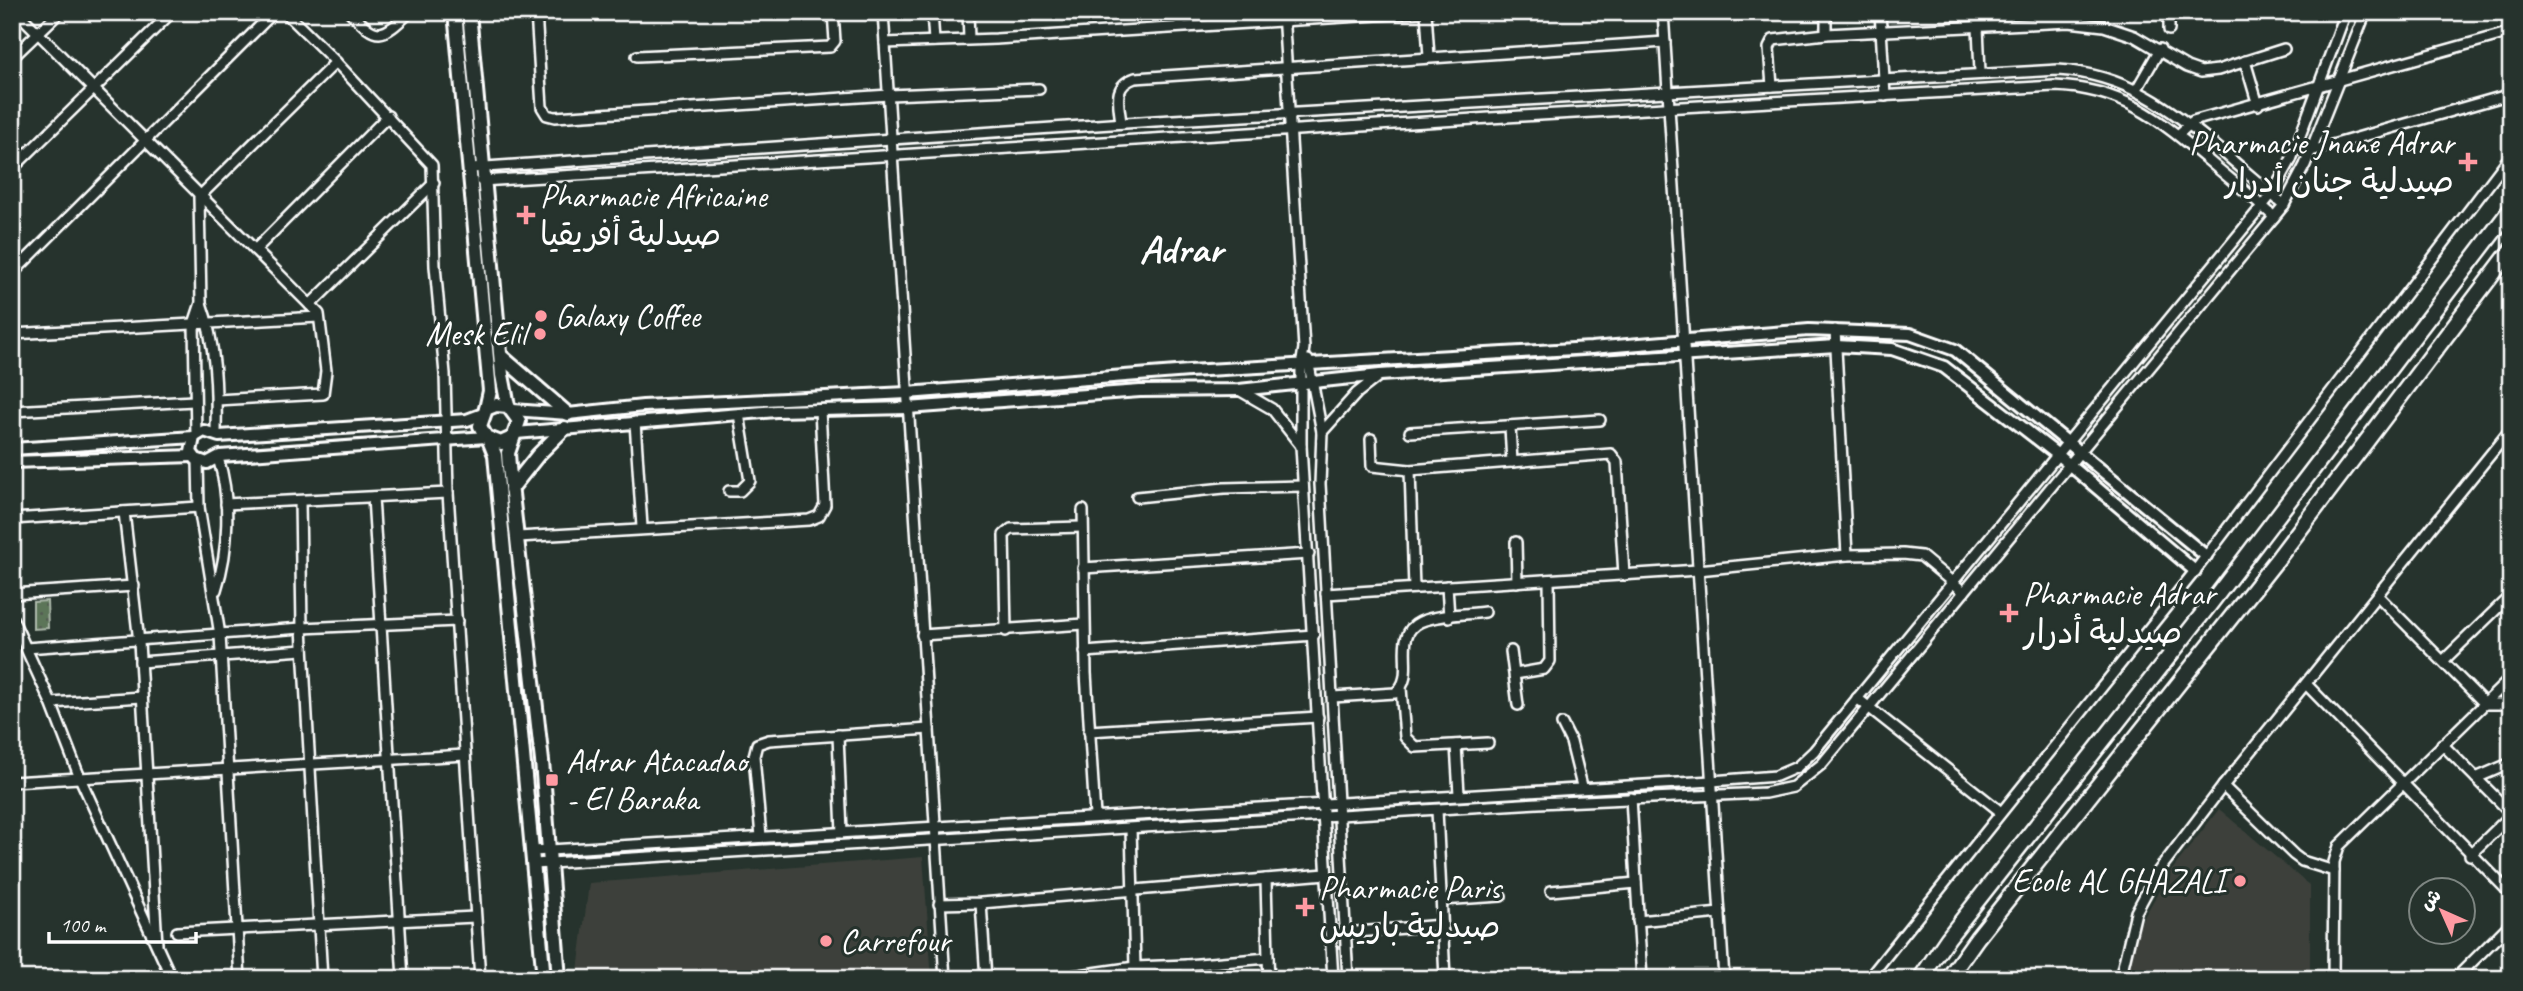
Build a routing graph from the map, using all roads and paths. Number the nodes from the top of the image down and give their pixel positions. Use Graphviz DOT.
graph roads {
  1 [pos="17,12"];
  2 [pos="60,12"];
  3 [pos="172,12"];
  4 [pos="274,12"];
  5 [pos="285,12"];
  6 [pos="350,12"];
  7 [pos="410,12"];
  8 [pos="455,12"];
  9 [pos="469,12"];
  10 [pos="536,12"];
  11 [pos="833,12"];
  12 [pos="883,12"];
  13 [pos="932,12"];
  14 [pos="968,12"];
  15 [pos="1180,12"];
  16 [pos="1219,12"];
  17 [pos="1425,12"];
  18 [pos="1663,12"];
  19 [pos="1826,12"];
  20 [pos="1880,12"];
  21 [pos="2169,12"];
  22 [pos="2346,12"];
  23 [pos="2366,12"];
  24 [pos="1356,14"];
  25 [pos="1283,17"];
  26 [pos="1220,24"];
  27 [pos="1180,26"];
  28 [pos="1978,27"];
  29 [pos="2169,30"];
  30 [pos="2511,32"];
  31 [pos="38,33"];
  32 [pos="1881,33"];
  33 [pos="1826,34"];
  34 [pos="969,39"];
  35 [pos="934,41"];
  36 [pos="1665,42"];
  37 [pos="885,43"];
  38 [pos="2160,49"];
  39 [pos="2284,49"];
  40 [pos="637,56"];
  41 [pos="1429,57"];
  42 [pos="12,58"];
  43 [pos="2245,61"];
  44 [pos="337,62"];
  45 [pos="1287,67"];
  46 [pos="1980,72"];
  47 [pos="1884,80"];
  48 [pos="2339,81"];
  49 [pos="1772,86"];
  50 [pos="2321,87"];
  51 [pos="94,89"];
  52 [pos="1039,89"];
  53 [pos="2137,89"];
  54 [pos="1670,94"];
  55 [pos="2511,94"];
  56 [pos="889,95"];
  57 [pos="1885,96"];
  58 [pos="2153,98"];
  59 [pos="2258,105"];
  60 [pos="1671,109"];
  61 [pos="2145,111"];
  62 [pos="1290,115"];
  63 [pos="388,116"];
  64 [pos="1121,123"];
  65 [pos="2189,123"];
  66 [pos="1290,131"];
  67 [pos="2178,135"];
  68 [pos="892,137"];
  69 [pos="146,141"];
  70 [pos="2311,151"];
  71 [pos="892,154"];
  72 [pos="2511,155"];
  73 [pos="12,169"];
  74 [pos="478,174"];
  75 [pos="434,183"];
  76 [pos="2272,194"];
  77 [pos="198,197"];
  78 [pos="2284,205"];
  79 [pos="2263,206"];
  80 [pos="2511,209"];
  81 [pos="2274,217"];
  82 [pos="255,250"];
  83 [pos="2511,250"];
  84 [pos="12,274"];
  85 [pos="201,303"];
  86 [pos="310,305"];
  87 [pos="320,317"];
  88 [pos="194,324"];
  89 [pos="209,324"];
  90 [pos="1835,330"];
  91 [pos="12,334"];
  92 [pos="1683,342"];
  93 [pos="1836,346"];
  94 [pos="501,356"];
  95 [pos="1684,358"];
  96 [pos="1306,367"];
  97 [pos="1380,375"];
  98 [pos="1307,382"];
  99 [pos="1239,390"];
  100 [pos="907,393"];
  101 [pos="217,400"];
  102 [pos="194,401"];
  103 [pos="510,408"];
  104 [pos="908,408"];
  105 [pos="820,410"];
  106 [pos="12,411"];
  107 [pos="485,412"];
  108 [pos="568,414"];
  109 [pos="739,414"];
  110 [pos="1601,420"];
  111 [pos="447,421"];
  112 [pos="635,422"];
  113 [pos="1510,427"];
  114 [pos="565,428"];
  115 [pos="2511,429"];
  116 [pos="1322,432"];
  117 [pos="1410,432"];
  118 [pos="218,435"];
  119 [pos="195,436"];
  120 [pos="514,436"];
  121 [pos="447,439"];
  122 [pos="488,439"];
  123 [pos="1371,439"];
  124 [pos="2069,442"];
  125 [pos="1301,446"];
  126 [pos="12,449"];
  127 [pos="2080,452"];
  128 [pos="2058,455"];
  129 [pos="219,457"];
  130 [pos="196,458"];
  131 [pos="12,462"];
  132 [pos="1512,462"];
  133 [pos="2069,464"];
  134 [pos="1410,470"];
  135 [pos="1303,486"];
  136 [pos="511,489"];
  137 [pos="729,491"];
  138 [pos="448,493"];
  139 [pos="373,497"];
  140 [pos="1137,497"];
  141 [pos="300,501"];
  142 [pos="226,504"];
  143 [pos="199,507"];
  144 [pos="1083,510"];
  145 [pos="124,512"];
  146 [pos="12,519"];
  147 [pos="642,527"];
  148 [pos="1082,527"];
  149 [pos="519,537"];
  150 [pos="1516,542"];
  151 [pos="1309,554"];
  152 [pos="1847,555"];
  153 [pos="2206,556"];
  154 [pos="1083,568"];
  155 [pos="1698,570"];
  156 [pos="2195,571"];
  157 [pos="1624,575"];
  158 [pos="1549,580"];
  159 [pos="1517,582"];
  160 [pos="1953,582"];
  161 [pos="134,586"];
  162 [pos="1447,586"];
  163 [pos="1414,588"];
  164 [pos="215,592"];
  165 [pos="1964,592"];
  166 [pos="12,594"];
  167 [pos="1326,594"];
  168 [pos="2511,595"];
  169 [pos="2378,596"];
  170 [pos="1485,612"];
  171 [pos="1449,617"];
  172 [pos="12,618"];
  173 [pos="457,621"];
  174 [pos="1084,624"];
  175 [pos="379,625"];
  176 [pos="302,628"];
  177 [pos="1006,631"];
  178 [pos="220,635"];
  179 [pos="922,635"];
  180 [pos="1314,635"];
  181 [pos="139,642"];
  182 [pos="26,648"];
  183 [pos="303,650"];
  184 [pos="1511,651"];
  185 [pos="1085,652"];
  186 [pos="221,656"];
  187 [pos="2443,661"];
  188 [pos="140,662"];
  189 [pos="1515,674"];
  190 [pos="2511,678"];
  191 [pos="2307,685"];
  192 [pos="1401,688"];
  193 [pos="142,697"];
  194 [pos="1333,698"];
  195 [pos="1857,698"];
  196 [pos="51,703"];
  197 [pos="2485,704"];
  198 [pos="2511,704"];
  199 [pos="1518,705"];
  200 [pos="1869,706"];
  201 [pos="1318,717"];
  202 [pos="1562,724"];
  203 [pos="929,729"];
  204 [pos="1089,731"];
  205 [pos="838,735"];
  206 [pos="1823,740"];
  207 [pos="1488,743"];
  208 [pos="2442,744"];
  209 [pos="1456,745"];
  210 [pos="1834,749"];
  211 [pos="465,755"];
  212 [pos="388,759"];
  213 [pos="2511,762"];
  214 [pos="310,764"];
  215 [pos="227,769"];
  216 [pos="146,774"];
  217 [pos="80,778"];
  218 [pos="2476,778"];
  219 [pos="1712,781"];
  220 [pos="12,782"];
  221 [pos="2403,785"];
  222 [pos="1582,786"];
  223 [pos="2223,786"];
  224 [pos="1459,794"];
  225 [pos="1712,795"];
  226 [pos="1631,798"];
  227 [pos="1339,803"];
  228 [pos="1325,804"];
  229 [pos="1437,810"];
  230 [pos="2001,812"];
  231 [pos="2511,814"];
  232 [pos="1095,816"];
  233 [pos="1340,816"];
  234 [pos="1325,817"];
  235 [pos="934,825"];
  236 [pos="1131,829"];
  237 [pos="842,833"];
  238 [pos="761,837"];
  239 [pos="935,841"];
  240 [pos="2470,855"];
  241 [pos="548,857"];
  242 [pos="533,858"];
  243 [pos="2334,871"];
  244 [pos="1326,874"];
  245 [pos="1266,879"];
  246 [pos="1636,883"];
  247 [pos="1131,888"];
  248 [pos="1551,891"];
  249 [pos="2511,894"];
  250 [pos="1501,896"];
  251 [pos="1441,900"];
  252 [pos="981,903"];
  253 [pos="939,904"];
  254 [pos="1720,913"];
  255 [pos="475,916"];
  256 [pos="1639,921"];
  257 [pos="399,922"];
  258 [pos="2511,923"];
  259 [pos="1442,925"];
  260 [pos="320,926"];
  261 [pos="236,931"];
  262 [pos="177,932"];
  263 [pos="1345,933"];
  264 [pos="157,944"];
  265 [pos="1268,958"];
  266 [pos="1187,965"];
  267 [pos="1135,967"];
  268 [pos="1072,977"];
  269 [pos="172,979"];
  270 [pos="240,979"];
  271 [pos="322,979"];
  272 [pos="402,979"];
  273 [pos="480,979"];
  274 [pos="544,979"];
  275 [pos="559,979"];
  276 [pos="945,979"];
  277 [pos="986,979"];
  278 [pos="993,979"];
  279 [pos="1187,979"];
  280 [pos="1269,979"];
  281 [pos="1333,979"];
  282 [pos="1348,979"];
  283 [pos="1446,979"];
  284 [pos="1642,979"];
  285 [pos="1724,979"];
  286 [pos="1868,979"];
  287 [pos="1920,979"];
  288 [pos="1948,979"];
  289 [pos="2120,979"];
  290 [pos="2333,979"];
  291 [pos="2455,979"];
  1 -- 31 [label="street"];
  2 -- 31 [label="street"];
  3 -- 51 [label="street"];
  4 -- 69 [label="street"];
  5 -- 44 [label="street"];
  6 -- 7 [label="street"];
  8 -- 74 [label="main road"];
  9 -- 74 [label="main road"];
  10 -- 56 [label="street"];
  11 -- 40 [label="street"];
  12 -- 37 [label="street"];
  13 -- 35 [label="street"];
  14 -- 34 [label="street"];
  15 -- 27 [label="street"];
  16 -- 26 [label="street"];
  17 -- 24 [label="street"];
  17 -- 41 [label="street"];
  18 -- 36 [label="street"];
  19 -- 33 [label="street"];
  20 -- 32 [label="street"];
  21 -- 29 [label="street"];
  22 -- 50 [label="street"];
  23 -- 48 [label="street"];
  24 -- 25 [label="street"];
  25 -- 26 [label="street"];
  25 -- 45 [label="street"];
  26 -- 27 [label="street"];
  27 -- 34 [label="street"];
  28 -- 32 [label="street"];
  28 -- 38 [label="street"];
  28 -- 46 [label="street"];
  30 -- 48 [label="street"];
  31 -- 42 [label="street"];
  31 -- 51 [label="street"];
  32 -- 33 [label="street"];
  32 -- 47 [label="street"];
  33 -- 49 [label="street"];
  34 -- 35 [label="street"];
  35 -- 37 [label="street"];
  36 -- 41 [label="street"];
  36 -- 54 [label="street"];
  37 -- 56 [label="street"];
  38 -- 43 [label="street"];
  38 -- 53 [label="street"];
  39 -- 43 [label="street"];
  41 -- 45 [label="street"];
  43 -- 59 [label="street"];
  44 -- 63 [label="street"];
  44 -- 77 [label="street"];
  45 -- 62 [label="street"];
  45 -- 64 [label="street"];
  46 -- 47 [label="street"];
  46 -- 53 [label="street"];
  47 -- 49 [label="street"];
  47 -- 57 [label="street"];
  48 -- 50 [label="street"];
  48 -- 70 [label="street"];
  49 -- 54 [label="street"];
  50 -- 59 [label="street"];
  50 -- 76 [label="street"];
  51 -- 69 [label="street"];
  51 -- 73 [label="street"];
  52 -- 56 [label="street"];
  53 -- 58 [label="street"];
  54 -- 60 [label="street"];
  54 -- 62 [label="street"];
  55 -- 70 [label="street"];
  56 -- 68 [label="street"];
  57 -- 60 [label="street"];
  57 -- 61 [label="street"];
  58 -- 61 [label="street"];
  58 -- 65 [label="street"];
  59 -- 65 [label="street"];
  60 -- 66 [label="street"];
  60 -- 92 [label="street"];
  61 -- 67 [label="street"];
  62 -- 64 [label="street"];
  62 -- 66 [label="street"];
  63 -- 75 [label="street"];
  63 -- 82 [label="street"];
  64 -- 68 [label="street"];
  65 -- 67 [label="street"];
  65 -- 76 [label="street"];
  66 -- 71 [label="street"];
  66 -- 96 [label="street"];
  67 -- 79 [label="street"];
  68 -- 71 [label="street"];
  68 -- 74 [label="street"];
  69 -- 77 [label="street"];
  69 -- 84 [label="street"];
  70 -- 78 [label="street"];
  71 -- 74 [label="street"];
  71 -- 100 [label="street"];
  72 -- 153 [label="street"];
  74 -- 94 [label="main road"];
  74 -- 107 [label="main road"];
  75 -- 86 [label="street"];
  75 -- 111 [label="street"];
  76 -- 78 [label="street"];
  76 -- 79 [label="street"];
  77 -- 82 [label="street"];
  77 -- 85 [label="street"];
  78 -- 81 [label="street"];
  79 -- 81 [label="street"];
  79 -- 124 [label="street"];
  80 -- 287 [label="highway"];
  81 -- 127 [label="street"];
  82 -- 86 [label="street"];
  83 -- 288 [label="highway"];
  85 -- 88 [label="street"];
  85 -- 89 [label="street"];
  86 -- 87 [label="street"];
  87 -- 89 [label="street"];
  87 -- 101 [label="street"];
  88 -- 89 [label="street"];
  88 -- 91 [label="street"];
  88 -- 102 [label="street"];
  89 -- 101 [label="street"];
  90 -- 92 [label="street"];
  90 -- 93 [label="street"];
  90 -- 124 [label="street"];
  92 -- 95 [label="street"];
  92 -- 96 [label="street"];
  93 -- 95 [label="street"];
  93 -- 128 [label="street"];
  93 -- 152 [label="street"];
  94 -- 103 [label="main road"];
  94 -- 108 [label="main road"];
  95 -- 97 [label="street"];
  95 -- 155 [label="street"];
  96 -- 98 [label="street"];
  96 -- 100 [label="street"];
  97 -- 98 [label="street"];
  97 -- 116 [label="street"];
  98 -- 99 [label="street"];
  98 -- 116 [label="street"];
  98 -- 125 [label="street"];
  99 -- 104 [label="street"];
  99 -- 125 [label="street"];
  100 -- 104 [label="street"];
  100 -- 108 [label="street"];
  101 -- 118 [label="street"];
  102 -- 106 [label="street"];
  102 -- 119 [label="street"];
  103 -- 107 [label="main road"];
  103 -- 108 [label="street"];
  103 -- 120 [label="main road"];
  104 -- 105 [label="street"];
  104 -- 179 [label="street"];
  105 -- 109 [label="street"];
  105 -- 147 [label="street"];
  107 -- 111 [label="street"];
  107 -- 122 [label="main road"];
  109 -- 112 [label="street"];
  109 -- 137 [label="street"];
  110 -- 113 [label="street"];
  111 -- 118 [label="street"];
  111 -- 121 [label="street"];
  112 -- 114 [label="street"];
  112 -- 147 [label="street"];
  113 -- 117 [label="street"];
  113 -- 132 [label="street"];
  114 -- 120 [label="street"];
  114 -- 136 [label="main road"];
  115 -- 169 [label="street"];
  116 -- 167 [label="street"];
  118 -- 119 [label="street"];
  118 -- 129 [label="street"];
  119 -- 126 [label="street"];
  119 -- 130 [label="street"];
  120 -- 122 [label="main road"];
  120 -- 136 [label="main road"];
  121 -- 122 [label="street"];
  121 -- 129 [label="street"];
  121 -- 138 [label="street"];
  122 -- 242 [label="main road"];
  123 -- 134 [label="street"];
  124 -- 127 [label="street"];
  124 -- 128 [label="street"];
  125 -- 135 [label="street"];
  127 -- 133 [label="street"];
  127 -- 153 [label="street"];
  128 -- 133 [label="street"];
  128 -- 160 [label="street"];
  129 -- 130 [label="street"];
  129 -- 142 [label="street"];
  130 -- 131 [label="street"];
  130 -- 143 [label="street"];
  132 -- 134 [label="street"];
  132 -- 157 [label="street"];
  133 -- 156 [label="street"];
  133 -- 165 [label="street"];
  134 -- 163 [label="street"];
  135 -- 140 [label="street"];
  135 -- 151 [label="street"];
  136 -- 149 [label="main road"];
  138 -- 139 [label="street"];
  138 -- 173 [label="street"];
  139 -- 141 [label="street"];
  139 -- 175 [label="street"];
  141 -- 142 [label="street"];
  141 -- 176 [label="street"];
  142 -- 164 [label="street"];
  143 -- 145 [label="street"];
  143 -- 164 [label="street"];
  144 -- 148 [label="street"];
  145 -- 146 [label="street"];
  145 -- 161 [label="street"];
  147 -- 149 [label="street"];
  148 -- 154 [label="street"];
  148 -- 177 [label="street"];
  149 -- 241 [label="main road"];
  150 -- 159 [label="street"];
  151 -- 154 [label="street"];
  151 -- 180 [label="street"];
  152 -- 155 [label="street"];
  152 -- 160 [label="street"];
  153 -- 156 [label="street"];
  154 -- 174 [label="street"];
  155 -- 157 [label="street"];
  155 -- 219 [label="street"];
  156 -- 230 [label="street"];
  157 -- 158 [label="street"];
  158 -- 159 [label="street"];
  158 -- 189 [label="street"];
  159 -- 162 [label="street"];
  160 -- 165 [label="street"];
  160 -- 195 [label="street"];
  161 -- 166 [label="street"];
  161 -- 181 [label="street"];
  162 -- 163 [label="street"];
  162 -- 171 [label="street"];
  163 -- 167 [label="street"];
  164 -- 178 [label="street"];
  165 -- 200 [label="street"];
  167 -- 194 [label="street"];
  168 -- 187 [label="street"];
  169 -- 187 [label="street"];
  169 -- 191 [label="street"];
  170 -- 171 [label="street"];
  171 -- 192 [label="street"];
  172 -- 182 [label="street"];
  173 -- 175 [label="street"];
  173 -- 211 [label="street"];
  174 -- 177 [label="street"];
  174 -- 185 [label="street"];
  175 -- 176 [label="street"];
  175 -- 212 [label="street"];
  176 -- 178 [label="street"];
  176 -- 183 [label="street"];
  177 -- 179 [label="street"];
  178 -- 181 [label="street"];
  178 -- 186 [label="street"];
  179 -- 203 [label="street"];
  180 -- 185 [label="street"];
  180 -- 201 [label="street"];
  181 -- 182 [label="street"];
  181 -- 188 [label="street"];
  182 -- 196 [label="street"];
  183 -- 186 [label="street"];
  183 -- 214 [label="street"];
  184 -- 189 [label="street"];
  185 -- 204 [label="street"];
  186 -- 188 [label="street"];
  186 -- 215 [label="street"];
  187 -- 197 [label="street"];
  188 -- 193 [label="street"];
  189 -- 199 [label="street"];
  190 -- 197 [label="street"];
  191 -- 221 [label="street"];
  191 -- 223 [label="street"];
  192 -- 194 [label="street"];
  192 -- 209 [label="street"];
  193 -- 196 [label="street"];
  193 -- 216 [label="street"];
  194 -- 227 [label="street"];
  195 -- 200 [label="street"];
  195 -- 206 [label="street"];
  196 -- 217 [label="street"];
  197 -- 198 [label="street"];
  197 -- 208 [label="street"];
  200 -- 210 [label="street"];
  200 -- 230 [label="street"];
  201 -- 204 [label="street"];
  201 -- 228 [label="street"];
  202 -- 222 [label="street"];
  203 -- 205 [label="street"];
  203 -- 235 [label="street"];
  204 -- 232 [label="street"];
  205 -- 237 [label="street"];
  205 -- 238 [label="street"];
  206 -- 210 [label="street"];
  206 -- 219 [label="street"];
  207 -- 209 [label="street"];
  208 -- 218 [label="street"];
  208 -- 221 [label="street"];
  209 -- 224 [label="street"];
  210 -- 225 [label="street"];
  211 -- 212 [label="street"];
  211 -- 255 [label="street"];
  212 -- 214 [label="street"];
  212 -- 257 [label="street"];
  213 -- 218 [label="street"];
  214 -- 215 [label="street"];
  214 -- 260 [label="street"];
  215 -- 216 [label="street"];
  215 -- 261 [label="street"];
  216 -- 217 [label="street"];
  216 -- 264 [label="street"];
  217 -- 220 [label="street"];
  217 -- 264 [label="street"];
  218 -- 231 [label="street"];
  219 -- 222 [label="street"];
  219 -- 225 [label="street"];
  221 -- 240 [label="street"];
  221 -- 243 [label="street"];
  222 -- 224 [label="street"];
  223 -- 243 [label="street"];
  223 -- 289 [label="street"];
  224 -- 227 [label="street"];
  225 -- 226 [label="street"];
  225 -- 254 [label="street"];
  226 -- 229 [label="street"];
  226 -- 246 [label="street"];
  227 -- 228 [label="street"];
  227 -- 233 [label="street"];
  228 -- 232 [label="street"];
  228 -- 234 [label="street"];
  229 -- 233 [label="street"];
  229 -- 251 [label="street"];
  230 -- 286 [label="street"];
  231 -- 240 [label="street"];
  232 -- 235 [label="street"];
  233 -- 234 [label="street"];
  233 -- 263 [label="street"];
  234 -- 236 [label="street"];
  234 -- 244 [label="street"];
  235 -- 237 [label="street"];
  235 -- 239 [label="street"];
  236 -- 239 [label="street"];
  236 -- 247 [label="street"];
  237 -- 238 [label="street"];
  238 -- 241 [label="street"];
  239 -- 241 [label="street"];
  239 -- 253 [label="street"];
  240 -- 249 [label="street"];
  241 -- 242 [label="street"];
  241 -- 275 [label="main road"];
  242 -- 274 [label="main road"];
  243 -- 290 [label="street"];
  244 -- 245 [label="street"];
  244 -- 281 [label="street"];
  245 -- 247 [label="street"];
  245 -- 265 [label="street"];
  246 -- 248 [label="street"];
  246 -- 256 [label="street"];
  247 -- 252 [label="street"];
  247 -- 267 [label="street"];
  250 -- 251 [label="street"];
  251 -- 259 [label="street"];
  252 -- 253 [label="street"];
  252 -- 277 [label="street"];
  253 -- 276 [label="street"];
  254 -- 256 [label="street"];
  254 -- 285 [label="street"];
  255 -- 257 [label="street"];
  255 -- 273 [label="street"];
  256 -- 284 [label="street"];
  257 -- 260 [label="street"];
  257 -- 272 [label="street"];
  258 -- 291 [label="street"];
  259 -- 263 [label="street"];
  259 -- 283 [label="street"];
  260 -- 261 [label="street"];
  260 -- 271 [label="street"];
  261 -- 262 [label="street"];
  261 -- 270 [label="street"];
  263 -- 282 [label="street"];
  264 -- 269 [label="street"];
  265 -- 266 [label="street"];
  265 -- 280 [label="street"];
  266 -- 267 [label="street"];
  266 -- 279 [label="street"];
  267 -- 268 [label="street"];
  268 -- 278 [label="street"];
}
